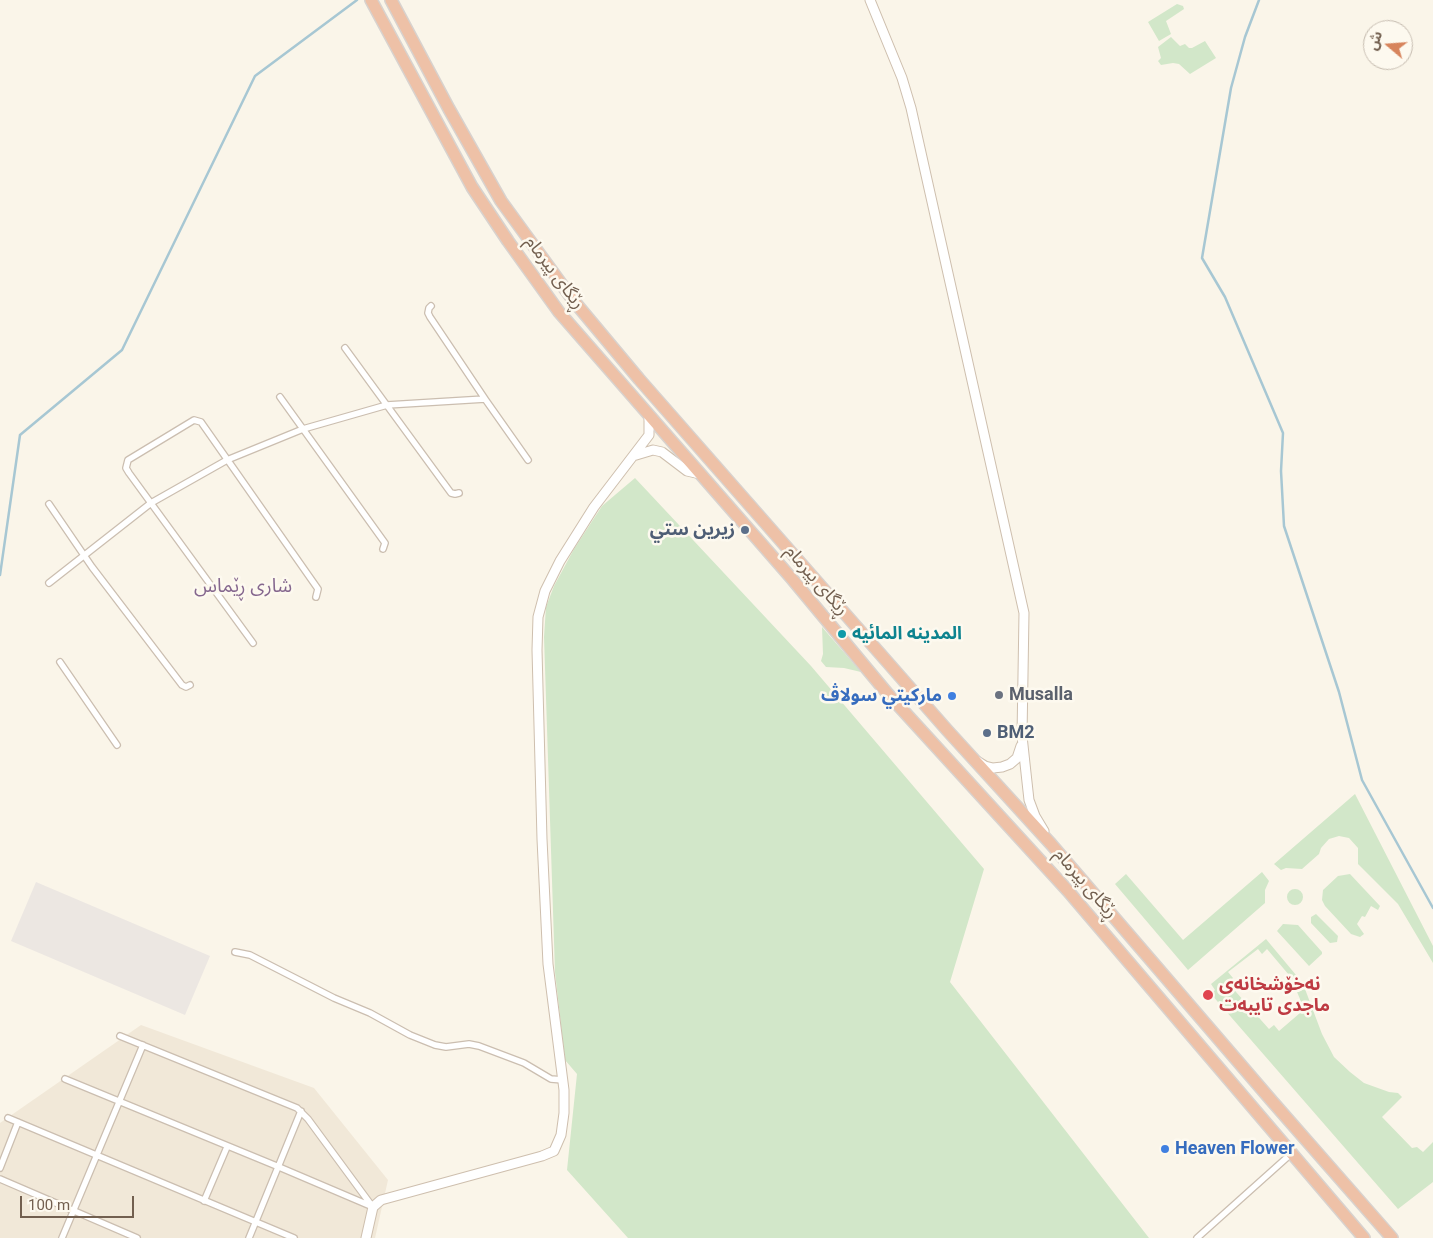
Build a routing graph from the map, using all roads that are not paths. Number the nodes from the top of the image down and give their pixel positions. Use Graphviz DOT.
graph roads {
  1 [pos="371,0"];
  2 [pos="391,0"];
  3 [pos="870,0"];
  4 [pos="432,306"];
  5 [pos="345,348"];
  6 [pos="280,397"];
  7 [pos="485,399"];
  8 [pos="387,406"];
  9 [pos="648,415"];
  10 [pos="303,429"];
  11 [pos="633,456"];
  12 [pos="227,460"];
  13 [pos="528,460"];
  14 [pos="700,474"];
  15 [pos="459,493"];
  16 [pos="151,503"];
  17 [pos="49,504"];
  18 [pos="383,549"];
  19 [pos="84,556"];
  20 [pos="49,583"];
  21 [pos="316,597"];
  22 [pos="870,642"];
  23 [pos="253,643"];
  24 [pos="859,660"];
  25 [pos="60,662"];
  26 [pos="190,685"];
  27 [pos="1022,736"];
  28 [pos="117,745"];
  29 [pos="971,756"];
  30 [pos="1051,844"];
  31 [pos="235,952"];
  32 [pos="1149,956"];
  33 [pos="1135,968"];
  34 [pos="120,1036"];
  35 [pos="143,1045"];
  36 [pos="65,1079"];
  37 [pos="563,1080"];
  38 [pos="119,1102"];
  39 [pos="301,1111"];
  40 [pos="8,1118"];
  41 [pos="18,1122"];
  42 [pos="226,1147"];
  43 [pos="1292,1153"];
  44 [pos="97,1156"];
  45 [pos="279,1167"];
  46 [pos="0,1168"];
  47 [pos="0,1179"];
  48 [pos="204,1201"];
  49 [pos="374,1208"];
  50 [pos="74,1211"];
  51 [pos="256,1222"];
  52 [pos="62,1238"];
  53 [pos="137,1238"];
  54 [pos="249,1238"];
  55 [pos="294,1238"];
  56 [pos="366,1238"];
  57 [pos="1197,1238"];
  58 [pos="1364,1238"];
  59 [pos="1392,1238"];
  1 -- 9 [label="highway, ڕێگای پیرمام"];
  2 -- 22 [label="highway, ڕێگای پیرمام"];
  3 -- 27 [label="street"];
  4 -- 7 [label="street"];
  5 -- 8 [label="street"];
  6 -- 10 [label="street"];
  7 -- 8 [label="street"];
  7 -- 13 [label="street"];
  8 -- 10 [label="street"];
  8 -- 15 [label="street"];
  9 -- 11 [label="street"];
  9 -- 14 [label="highway, ڕێگای پیرمام"];
  10 -- 12 [label="street"];
  10 -- 18 [label="street"];
  11 -- 14 [label="street"];
  11 -- 37 [label="street"];
  12 -- 16 [label="street"];
  12 -- 16 [label="street"];
  12 -- 21 [label="street"];
  14 -- 24 [label="highway, ڕێگای پیرمام"];
  16 -- 19 [label="street"];
  16 -- 23 [label="street"];
  17 -- 19 [label="street"];
  19 -- 20 [label="street"];
  19 -- 26 [label="street"];
  22 -- 24 [label="highway"];
  22 -- 29 [label="highway, ڕێگای پیرمام"];
  24 -- 33 [label="highway, ڕێگای پیرمام"];
  25 -- 28 [label="street"];
  27 -- 29 [label="street"];
  27 -- 30 [label="street"];
  29 -- 30 [label="highway, ڕێگای پیرمام"];
  30 -- 32 [label="highway, ڕێگای پیرمام"];
  31 -- 37 [label="street"];
  32 -- 33 [label="highway"];
  32 -- 59 [label="highway, ڕێگای پیرمام"];
  33 -- 43 [label="highway, ڕێگای پیرمام"];
  34 -- 35 [label="street"];
  35 -- 38 [label="street"];
  35 -- 39 [label="street"];
  36 -- 38 [label="street"];
  37 -- 49 [label="street"];
  38 -- 42 [label="street"];
  38 -- 44 [label="street"];
  39 -- 45 [label="street"];
  39 -- 49 [label="street"];
  40 -- 41 [label="street"];
  41 -- 44 [label="street"];
  41 -- 46 [label="street"];
  42 -- 45 [label="street"];
  42 -- 48 [label="street"];
  43 -- 57 [label="street"];
  43 -- 58 [label="highway, ڕێگای پیرمام"];
  44 -- 48 [label="street"];
  44 -- 50 [label="street"];
  45 -- 49 [label="street"];
  45 -- 51 [label="street"];
  47 -- 50 [label="street"];
  48 -- 51 [label="street"];
  49 -- 56 [label="street"];
  50 -- 52 [label="street"];
  50 -- 53 [label="street"];
  51 -- 54 [label="street"];
  51 -- 55 [label="street"];
}
